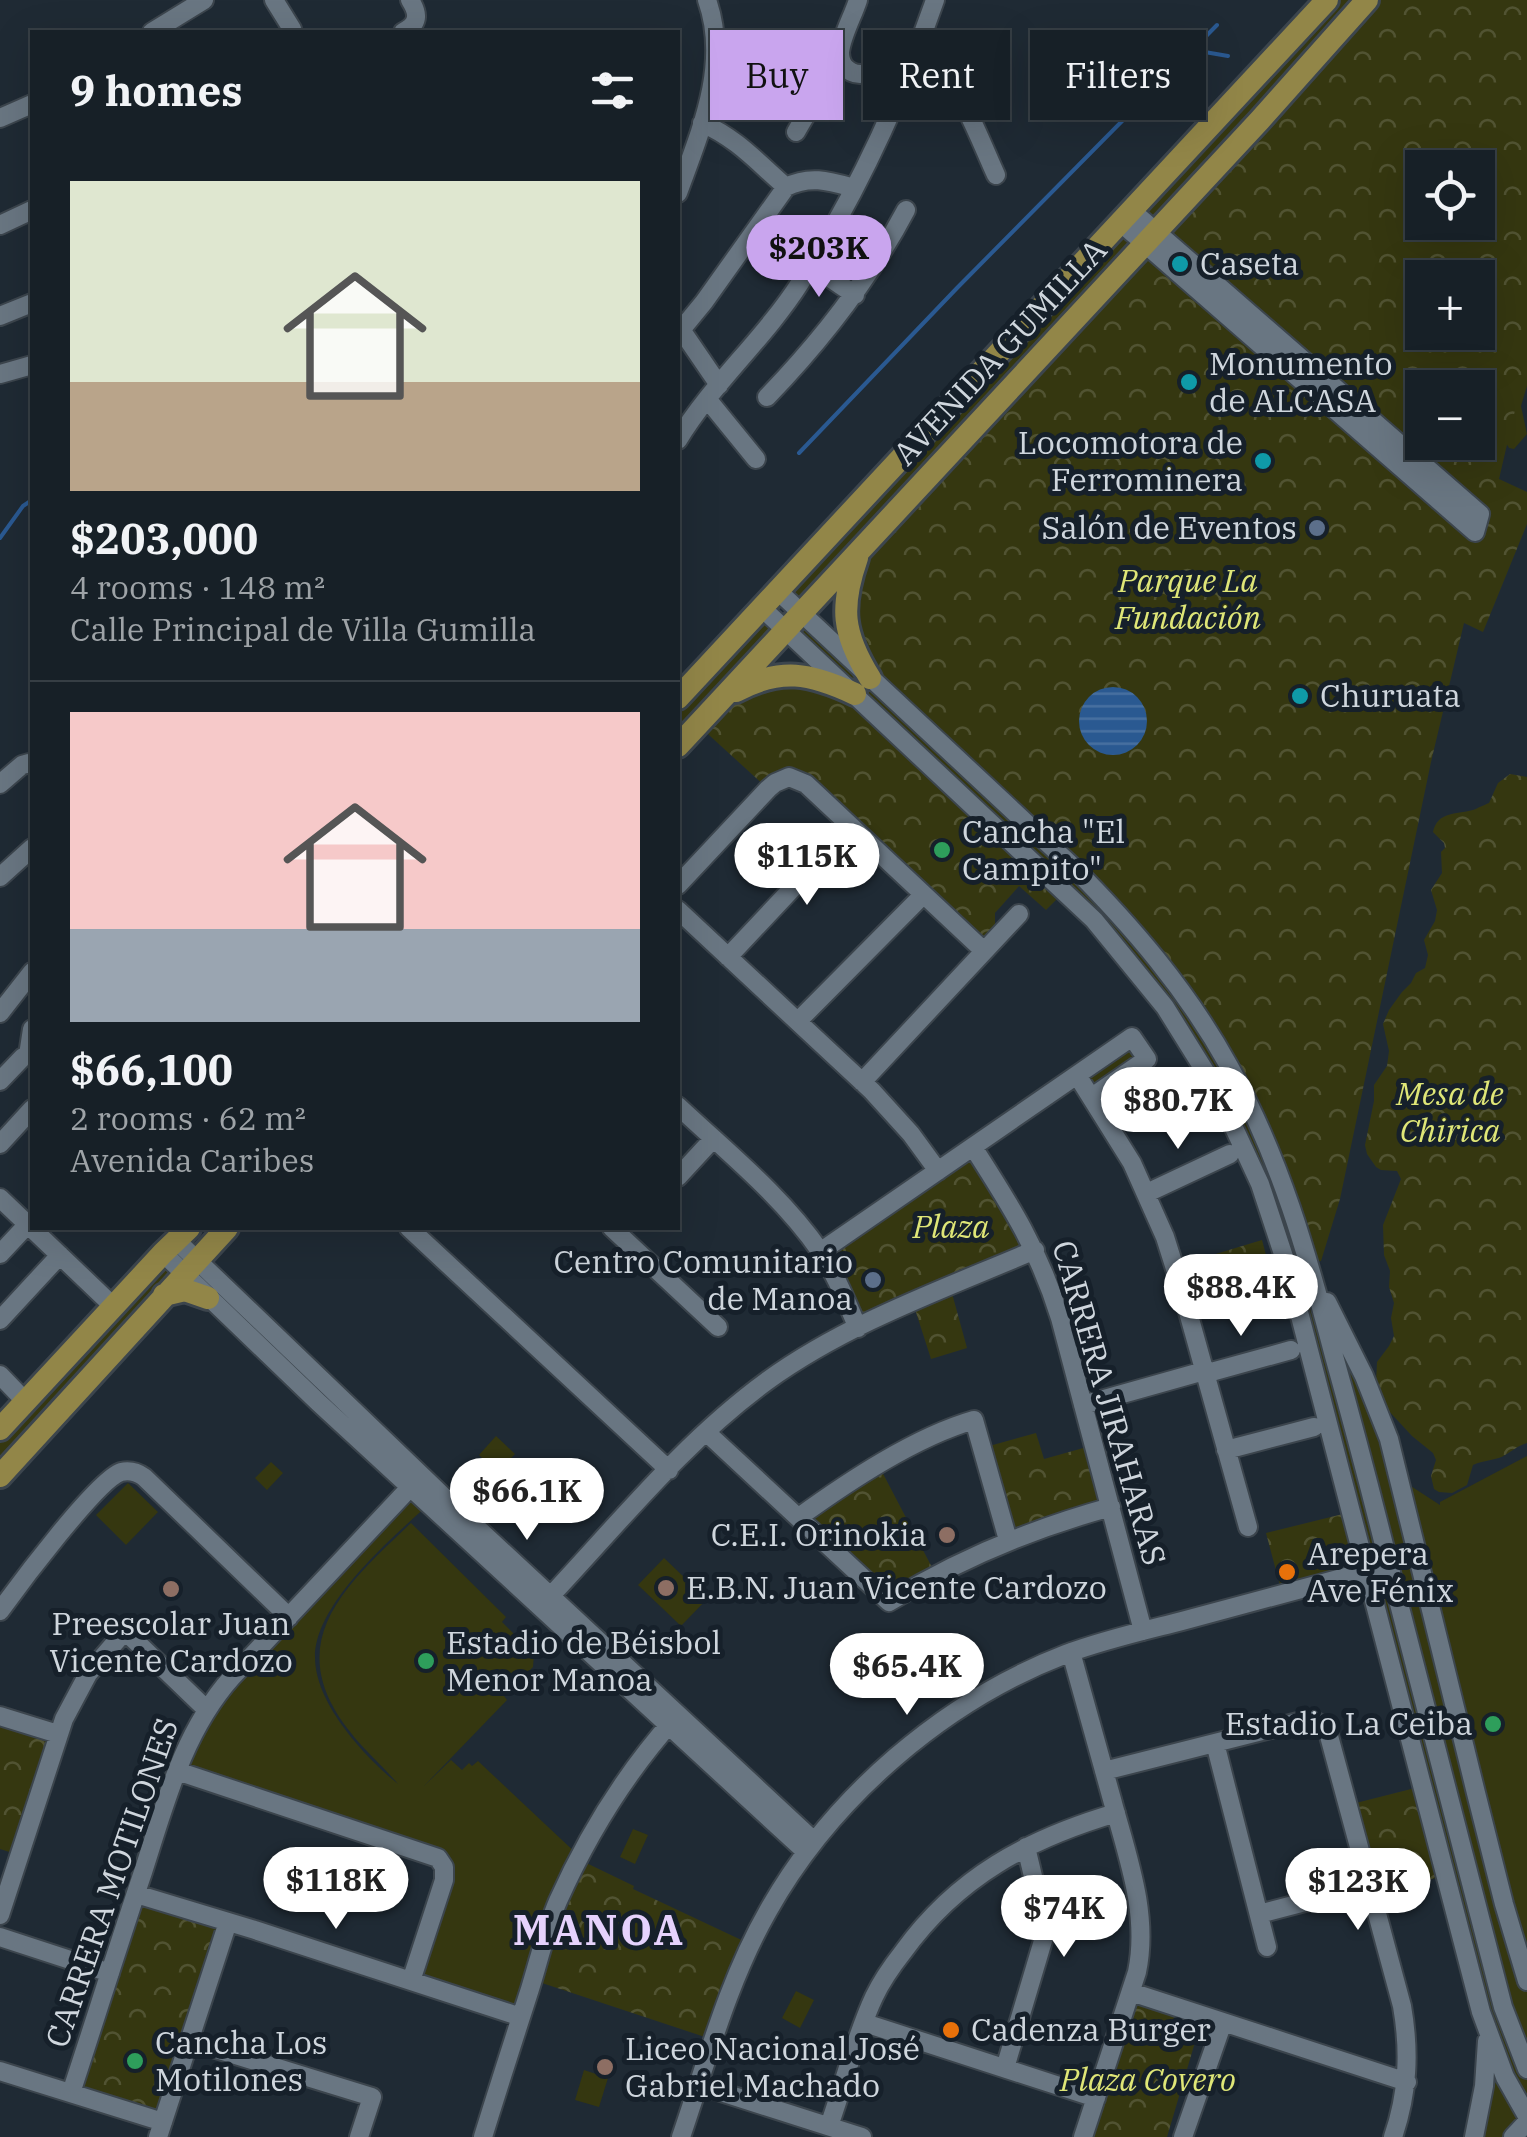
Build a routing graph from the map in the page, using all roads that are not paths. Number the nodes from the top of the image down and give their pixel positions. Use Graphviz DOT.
graph roads {
  1 [pos="204,0"];
  2 [pos="274,0"];
  3 [pos="410,0"];
  4 [pos="858,0"];
  5 [pos="935,0"];
  6 [pos="1327,0"];
  7 [pos="1367,0"];
  8 [pos="711,2"];
  9 [pos="292,29"];
  10 [pos="155,30"];
  11 [pos="407,30"];
  12 [pos="925,30"];
  13 [pos="843,41"];
  14 [pos="30,105"];
  15 [pos="0,118"];
  16 [pos="803,120"];
  17 [pos="886,120"];
  18 [pos="970,120"];
  19 [pos="702,123"];
  20 [pos="796,132"];
  21 [pos="996,176"];
  22 [pos="680,187"];
  23 [pos="786,187"];
  24 [pos="854,188"];
  25 [pos="906,210"];
  26 [pos="30,211"];
  27 [pos="1125,216"];
  28 [pos="0,224"];
  29 [pos="1150,238"];
  30 [pos="810,265"];
  31 [pos="855,295"];
  32 [pos="30,304"];
  33 [pos="0,316"];
  34 [pos="680,327"];
  35 [pos="680,330"];
  36 [pos="30,366"];
  37 [pos="0,374"];
  38 [pos="714,392"];
  39 [pos="768,398"];
  40 [pos="680,437"];
  41 [pos="756,459"];
  42 [pos="860,550"];
  43 [pos="770,599"];
  44 [pos="794,621"];
  45 [pos="862,686"];
  46 [pos="680,696"];
  47 [pos="720,700"];
  48 [pos="680,744"];
  49 [pos="30,764"];
  50 [pos="0,784"];
  51 [pos="850,826"];
  52 [pos="30,850"];
  53 [pos="0,877"];
  54 [pos="680,884"];
  55 [pos="923,894"];
  56 [pos="680,912"];
  57 [pos="1019,914"];
  58 [pos="984,952"];
  59 [pos="728,957"];
  60 [pos="30,975"];
  61 [pos="0,1013"];
  62 [pos="798,1021"];
  63 [pos="30,1054"];
  64 [pos="1077,1075"];
  65 [pos="0,1081"];
  66 [pos="862,1082"];
  67 [pos="1092,1097"];
  68 [pos="680,1108"];
  69 [pos="30,1111"];
  70 [pos="712,1139"];
  71 [pos="0,1144"];
  72 [pos="972,1147"];
  73 [pos="1230,1154"];
  74 [pos="938,1170"];
  75 [pos="680,1175"];
  76 [pos="1147,1193"];
  77 [pos="0,1198"];
  78 [pos="28,1224"];
  79 [pos="34,1230"];
  80 [pos="226,1230"];
  81 [pos="411,1230"];
  82 [pos="622,1231"];
  83 [pos="176,1240"];
  84 [pos="1035,1250"];
  85 [pos="820,1252"];
  86 [pos="0,1254"];
  87 [pos="60,1255"];
  88 [pos="201,1271"];
  89 [pos="1271,1271"];
  90 [pos="1312,1275"];
  91 [pos="1183,1294"];
  92 [pos="164,1295"];
  93 [pos="114,1306"];
  94 [pos="0,1320"];
  95 [pos="718,1327"];
  96 [pos="858,1328"];
  97 [pos="1291,1350"];
  98 [pos="1204,1372"];
  99 [pos="0,1375"];
  100 [pos="25,1401"];
  101 [pos="1083,1405"];
  102 [pos="1314,1427"];
  103 [pos="0,1429"];
  104 [pos="706,1432"];
  105 [pos="1226,1450"];
  106 [pos="668,1470"];
  107 [pos="0,1476"];
  108 [pos="416,1481"];
  109 [pos="1110,1507"];
  110 [pos="799,1518"];
  111 [pos="1248,1527"];
  112 [pos="1008,1540"];
  113 [pos="1390,1566"];
  114 [pos="1368,1572"];
  115 [pos="545,1602"];
  116 [pos="0,1610"];
  117 [pos="289,1617"];
  118 [pos="1143,1631"];
  119 [pos="1071,1652"];
  120 [pos="206,1709"];
  121 [pos="0,1716"];
  122 [pos="673,1720"];
  123 [pos="58,1734"];
  124 [pos="1215,1743"];
  125 [pos="177,1771"];
  126 [pos="1104,1771"];
  127 [pos="1116,1813"];
  128 [pos="810,1847"];
  129 [pos="1026,1847"];
  130 [pos="1370,1885"];
  131 [pos="136,1894"];
  132 [pos="1476,1904"];
  133 [pos="1259,1914"];
  134 [pos="0,1915"];
  135 [pos="228,1922"];
  136 [pos="0,1937"];
  137 [pos="1268,1947"];
  138 [pos="110,1973"];
  139 [pos="411,1981"];
  140 [pos="1527,1982"];
  141 [pos="1131,1992"];
  142 [pos="521,2017"];
  143 [pos="1223,2022"];
  144 [pos="865,2023"];
  145 [pos="1487,2030"];
  146 [pos="190,2041"];
  147 [pos="1005,2068"];
  148 [pos="1527,2069"];
  149 [pos="0,2071"];
  150 [pos="1407,2082"];
  151 [pos="699,2085"];
  152 [pos="71,2093"];
  153 [pos="1096,2098"];
  154 [pos="1527,2119"];
  155 [pos="829,2126"];
  156 [pos="161,2130"];
  157 [pos="360,2137"];
  158 [pos="483,2137"];
  159 [pos="682,2137"];
  160 [pos="862,2137"];
  161 [pos="1083,2137"];
  162 [pos="1183,2137"];
  163 [pos="1394,2137"];
  164 [pos="1474,2137"];
  165 [pos="1514,2137"];
  1 -- 10 [label="street"];
  2 -- 9 [label="street"];
  3 -- 11 [label="street"];
  4 -- 13 [label="street"];
  5 -- 12 [label="street"];
  6 -- 27 [label="main road, AVENIDA GUMILLA"];
  7 -- 29 [label="main road, AVENIDA GUMILLA"];
  8 -- 19 [label="street"];
  14 -- 15 [label="street"];
  16 -- 20 [label="street"];
  17 -- 24 [label="street"];
  18 -- 21 [label="street"];
  19 -- 22 [label="street"];
  19 -- 23 [label="street"];
  23 -- 24 [label="street"];
  23 -- 34 [label="street"];
  24 -- 30 [label="street"];
  25 -- 31 [label="street"];
  26 -- 28 [label="street"];
  27 -- 29 [label="street"];
  27 -- 43 [label="main road, AVENIDA GUMILLA"];
  29 -- 29 [label="street"];
  29 -- 42 [label="main road, AVENIDA GUMILLA"];
  30 -- 31 [label="street"];
  30 -- 38 [label="street"];
  31 -- 39 [label="street"];
  32 -- 33 [label="street"];
  35 -- 38 [label="street"];
  36 -- 37 [label="street"];
  38 -- 40 [label="street"];
  38 -- 41 [label="street"];
  42 -- 44 [label="main road, AVENIDA GUMILLA"];
  42 -- 45 [label="main road"];
  43 -- 44 [label="street"];
  43 -- 46 [label="main road, AVENIDA GUMILLA"];
  44 -- 45 [label="street"];
  44 -- 47 [label="main road, AVENIDA GUMILLA"];
  45 -- 47 [label="main road"];
  45 -- 90 [label="street"];
  45 -- 114 [label="street"];
  47 -- 48 [label="main road, AVENIDA GUMILLA"];
  49 -- 50 [label="street"];
  51 -- 54 [label="street"];
  51 -- 55 [label="street"];
  51 -- 59 [label="street"];
  52 -- 53 [label="street"];
  55 -- 58 [label="street"];
  55 -- 62 [label="street"];
  56 -- 59 [label="street"];
  57 -- 58 [label="street"];
  58 -- 66 [label="street"];
  59 -- 62 [label="street"];
  60 -- 61 [label="street"];
  62 -- 66 [label="street"];
  63 -- 65 [label="street"];
  64 -- 67 [label="street"];
  64 -- 67 [label="street"];
  64 -- 72 [label="street"];
  66 -- 74 [label="street"];
  67 -- 76 [label="street"];
  68 -- 70 [label="street"];
  69 -- 71 [label="street"];
  70 -- 75 [label="street"];
  70 -- 85 [label="street"];
  72 -- 74 [label="street"];
  72 -- 84 [label="street, CARRERA JIRAHARAS"];
  73 -- 76 [label="street"];
  74 -- 85 [label="street"];
  76 -- 91 [label="street"];
  77 -- 78 [label="street"];
  78 -- 86 [label="street"];
  79 -- 87 [label="street"];
  80 -- 88 [label="main road"];
  81 -- 106 [label="street"];
  82 -- 95 [label="street"];
  83 -- 88 [label="street"];
  83 -- 93 [label="main road"];
  84 -- 96 [label="street"];
  84 -- 101 [label="street, CARRERA JIRAHARAS"];
  85 -- 96 [label="street"];
  87 -- 93 [label="street"];
  87 -- 94 [label="street"];
  88 -- 92 [label="main road"];
  88 -- 92 [label="main road"];
  88 -- 108 [label="street"];
  89 -- 91 [label="street"];
  90 -- 113 [label="street"];
  90 -- 140 [label="street"];
  91 -- 98 [label="street"];
  92 -- 107 [label="main road"];
  93 -- 100 [label="main road"];
  96 -- 104 [label="street"];
  97 -- 98 [label="street"];
  98 -- 101 [label="street"];
  98 -- 105 [label="street"];
  99 -- 100 [label="street"];
  100 -- 103 [label="main road"];
  101 -- 109 [label="street, CARRERA JIRAHARAS"];
  102 -- 105 [label="street"];
  104 -- 106 [label="street"];
  104 -- 110 [label="street"];
  105 -- 111 [label="street"];
  106 -- 115 [label="street"];
  108 -- 115 [label="street"];
  108 -- 117 [label="street, CARRERA MOTILONES"];
  109 -- 112 [label="street"];
  109 -- 118 [label="street, CARRERA JIRAHARAS"];
  110 -- 112 [label="street"];
  110 -- 112 [label="street"];
  113 -- 114 [label="street"];
  113 -- 132 [label="street"];
  114 -- 118 [label="street"];
  114 -- 145 [label="street"];
  115 -- 122 [label="street"];
  116 -- 117 [label="street"];
  117 -- 120 [label="street, CARRERA MOTILONES"];
  118 -- 119 [label="street"];
  119 -- 126 [label="street"];
  119 -- 128 [label="street"];
  120 -- 123 [label="street"];
  120 -- 125 [label="street, CARRERA MOTILONES"];
  121 -- 123 [label="street"];
  122 -- 128 [label="street"];
  122 -- 142 [label="street"];
  123 -- 134 [label="street"];
  124 -- 126 [label="street"];
  124 -- 130 [label="street"];
  124 -- 133 [label="street"];
  125 -- 131 [label="street, CARRERA MOTILONES"];
  125 -- 139 [label="street"];
  126 -- 127 [label="street"];
  127 -- 129 [label="street"];
  127 -- 141 [label="street"];
  128 -- 151 [label="street"];
  129 -- 144 [label="street"];
  129 -- 147 [label="street"];
  130 -- 133 [label="street"];
  130 -- 150 [label="street"];
  131 -- 135 [label="street"];
  131 -- 138 [label="street, CARRERA MOTILONES"];
  132 -- 140 [label="street"];
  132 -- 148 [label="street"];
  133 -- 137 [label="street"];
  135 -- 139 [label="street"];
  135 -- 146 [label="street"];
  136 -- 138 [label="street"];
  138 -- 152 [label="street, CARRERA MOTILONES"];
  139 -- 142 [label="street"];
  141 -- 143 [label="street"];
  141 -- 153 [label="street"];
  142 -- 158 [label="street"];
  143 -- 150 [label="street"];
  143 -- 162 [label="street"];
  144 -- 147 [label="street"];
  144 -- 155 [label="street"];
  145 -- 154 [label="street"];
  145 -- 164 [label="street"];
  146 -- 156 [label="street"];
  146 -- 157 [label="street"];
  147 -- 153 [label="street"];
  149 -- 152 [label="street"];
  150 -- 163 [label="street"];
  151 -- 155 [label="street"];
  151 -- 159 [label="street"];
  152 -- 156 [label="street"];
  153 -- 161 [label="street"];
  154 -- 165 [label="street"];
  155 -- 160 [label="street"];
}
